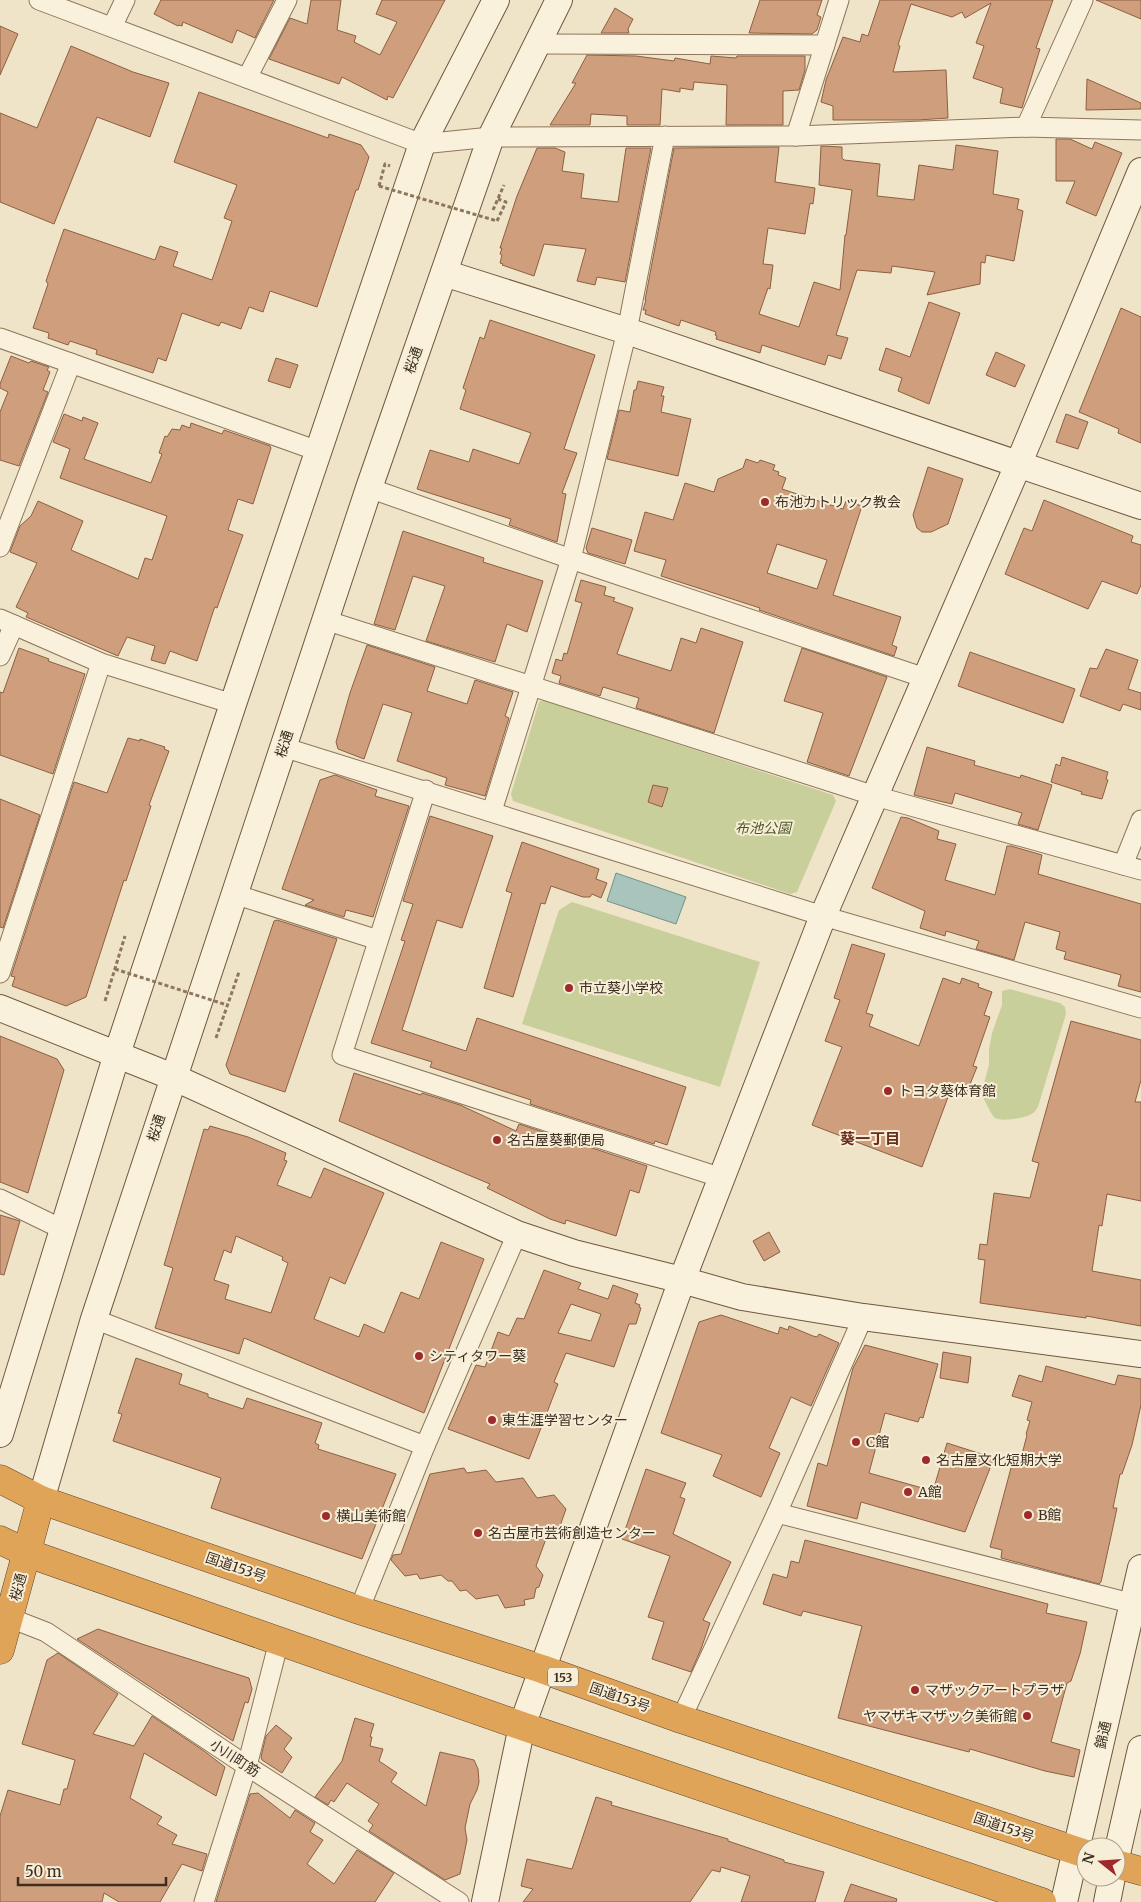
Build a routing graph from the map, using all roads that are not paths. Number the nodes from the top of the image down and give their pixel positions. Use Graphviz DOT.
graph roads {
  1 [pos="39,0"];
  2 [pos="125,0"];
  3 [pos="287,0"];
  4 [pos="496,0"];
  5 [pos="559,0"];
  6 [pos="840,0"];
  7 [pos="1083,0"];
  8 [pos="112,27"];
  9 [pos="537,44"];
  10 [pos="825,45"];
  11 [pos="247,78"];
  12 [pos="1026,127"];
  13 [pos="1141,130"];
  14 [pos="665,136"];
  15 [pos="796,136"];
  16 [pos="491,137"];
  17 [pos="422,144"];
  18 [pos="1141,171"];
  19 [pos="444,273"];
  20 [pos="627,331"];
  21 [pos="0,338"];
  22 [pos="71,363"];
  23 [pos="318,450"];
  24 [pos="1018,465"];
  25 [pos="369,488"];
  26 [pos="1141,506"];
  27 [pos="0,546"];
  28 [pos="571,559"];
  29 [pos="325,620"];
  30 [pos="7,622"];
  31 [pos="0,656"];
  32 [pos="101,663"];
  33 [pos="925,678"];
  34 [pos="530,686"];
  35 [pos="233,704"];
  36 [pos="284,747"];
  37 [pos="426,790"];
  38 [pos="874,796"];
  39 [pos="492,811"];
  40 [pos="1141,820"];
  41 [pos="1123,865"];
  42 [pos="1141,870"];
  43 [pos="234,894"];
  44 [pos="823,916"];
  45 [pos="378,940"];
  46 [pos="0,973"];
  47 [pos="0,1008"];
  48 [pos="1141,1008"];
  49 [pos="118,1054"];
  50 [pos="173,1077"];
  51 [pos="722,1178"];
  52 [pos="0,1199"];
  53 [pos="64,1230"];
  54 [pos="517,1234"];
  55 [pos="682,1280"];
  56 [pos="863,1317"];
  57 [pos="94,1319"];
  58 [pos="1141,1354"];
  59 [pos="0,1434"];
  60 [pos="425,1446"];
  61 [pos="0,1479"];
  62 [pos="41,1500"];
  63 [pos="777,1513"];
  64 [pos="0,1540"];
  65 [pos="27,1552"];
  66 [pos="1141,1568"];
  67 [pos="1134,1604"];
  68 [pos="359,1610"];
  69 [pos="10,1618"];
  70 [pos="279,1641"];
  71 [pos="0,1650"];
  72 [pos="542,1669"];
  73 [pos="681,1719"];
  74 [pos="522,1726"];
  75 [pos="1141,1749"];
  76 [pos="247,1766"];
  77 [pos="1084,1837"];
  78 [pos="1121,1837"];
  79 [pos="1076,1851"];
  80 [pos="1076,1867"];
  81 [pos="1126,1867"];
  82 [pos="1141,1872"];
  83 [pos="1110,1887"];
  84 [pos="204,1902"];
  85 [pos="459,1902"];
  86 [pos="486,1902"];
  87 [pos="1042,1902"];
  88 [pos="1064,1902"];
  89 [pos="1107,1902"];
  1 -- 8 [label="street"];
  2 -- 8 [label="street"];
  3 -- 11 [label="street"];
  4 -- 17 [label="street"];
  5 -- 9 [label="street, 桜通"];
  6 -- 10 [label="street"];
  7 -- 12 [label="street"];
  8 -- 11 [label="street"];
  9 -- 10 [label="street"];
  9 -- 16 [label="street, 桜通"];
  10 -- 15 [label="street"];
  11 -- 17 [label="street"];
  12 -- 13 [label="street"];
  12 -- 15 [label="street"];
  14 -- 15 [label="street"];
  14 -- 16 [label="street"];
  14 -- 20 [label="street"];
  16 -- 17 [label="street"];
  16 -- 19 [label="street, 桜通"];
  17 -- 23 [label="street"];
  18 -- 24 [label="street"];
  19 -- 20 [label="street"];
  19 -- 25 [label="street, 桜通"];
  20 -- 24 [label="street"];
  20 -- 28 [label="street"];
  21 -- 22 [label="street"];
  22 -- 23 [label="street"];
  22 -- 27 [label="street"];
  23 -- 35 [label="street"];
  24 -- 26 [label="street"];
  24 -- 33 [label="street"];
  25 -- 28 [label="street"];
  25 -- 29 [label="street, 桜通"];
  28 -- 33 [label="street"];
  28 -- 34 [label="street"];
  29 -- 34 [label="street"];
  29 -- 36 [label="street, 桜通"];
  30 -- 31 [label="street"];
  30 -- 32 [label="street"];
  32 -- 35 [label="street"];
  32 -- 46 [label="street"];
  33 -- 38 [label="street"];
  34 -- 38 [label="street"];
  34 -- 39 [label="street"];
  35 -- 49 [label="street"];
  36 -- 37 [label="street"];
  36 -- 43 [label="street, 桜通"];
  37 -- 39 [label="street"];
  37 -- 45 [label="street"];
  38 -- 41 [label="street"];
  38 -- 44 [label="street"];
  39 -- 44 [label="street"];
  40 -- 41 [label="street"];
  41 -- 42 [label="street"];
  43 -- 45 [label="street"];
  43 -- 50 [label="street, 桜通"];
  44 -- 48 [label="street"];
  44 -- 51 [label="street"];
  45 -- 51 [label="street"];
  47 -- 49 [label="street"];
  49 -- 50 [label="street"];
  49 -- 53 [label="street"];
  50 -- 54 [label="street"];
  50 -- 57 [label="street, 桜通"];
  51 -- 55 [label="street"];
  52 -- 53 [label="street"];
  53 -- 59 [label="street"];
  54 -- 55 [label="street"];
  54 -- 60 [label="street"];
  55 -- 56 [label="street"];
  55 -- 72 [label="street"];
  56 -- 58 [label="street"];
  56 -- 63 [label="street"];
  57 -- 60 [label="street"];
  57 -- 62 [label="street, 桜通"];
  60 -- 68 [label="street"];
  61 -- 62 [label="highway, 国道153号"];
  62 -- 65 [label="highway, 桜通"];
  62 -- 68 [label="highway, 国道153号 / 153"];
  63 -- 67 [label="street"];
  63 -- 73 [label="street"];
  64 -- 65 [label="highway"];
  65 -- 69 [label="highway, 桜通"];
  65 -- 70 [label="highway"];
  66 -- 67 [label="street, 錦通"];
  67 -- 77 [label="street, 錦通"];
  68 -- 72 [label="highway, 国道153号 / 153"];
  69 -- 71 [label="highway, 桜通"];
  69 -- 76 [label="street, 小川町筋"];
  70 -- 74 [label="highway"];
  70 -- 76 [label="street"];
  72 -- 73 [label="highway, 国道153号 / 153"];
  72 -- 74 [label="street"];
  73 -- 79 [label="highway, 国道153号 / 153"];
  74 -- 86 [label="street"];
  74 -- 87 [label="highway"];
  75 -- 78 [label="street"];
  76 -- 84 [label="street"];
  76 -- 85 [label="street, 小川町筋"];
  80 -- 88 [label="street, 錦通"];
  81 -- 82 [label="highway"];
  83 -- 89 [label="street"];
}
